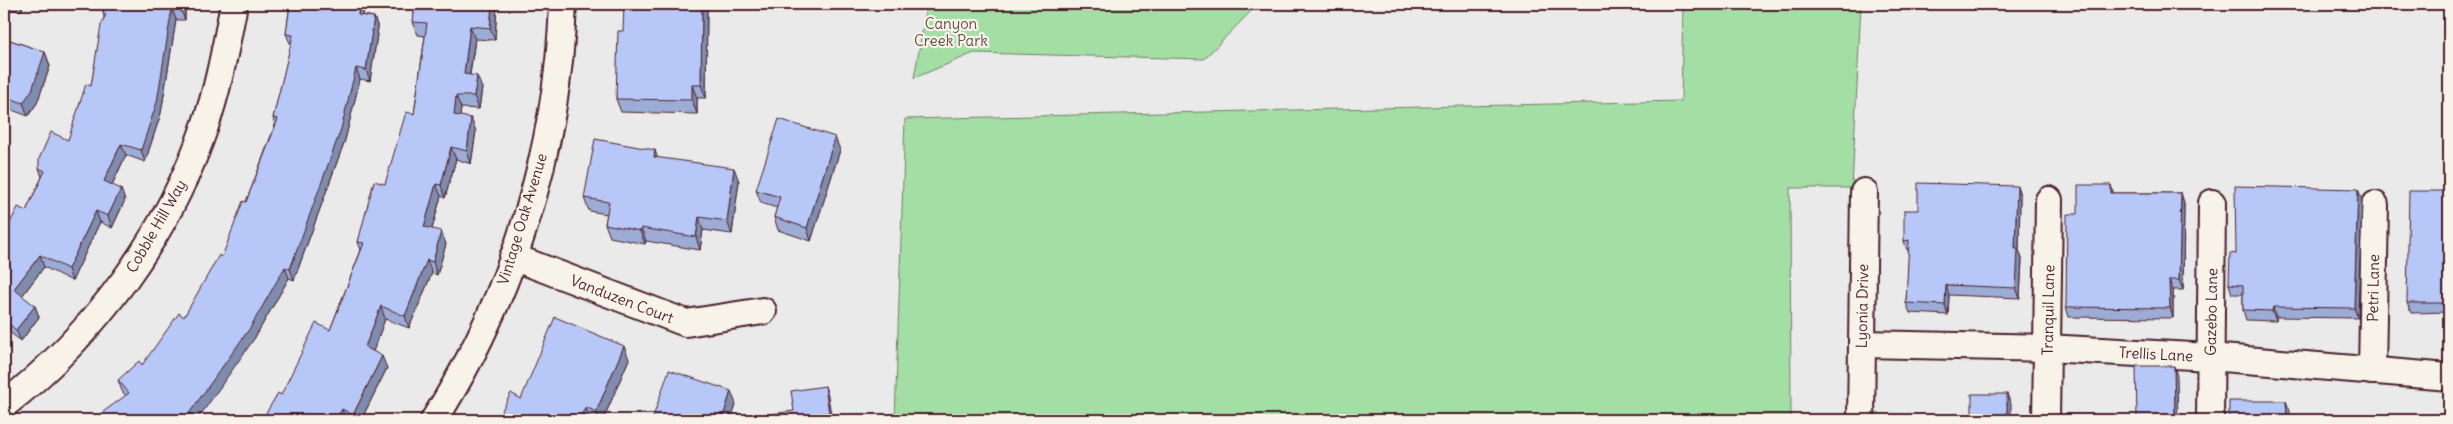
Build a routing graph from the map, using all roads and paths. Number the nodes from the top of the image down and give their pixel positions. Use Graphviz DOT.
graph roads {
  1 [pos="234,4"];
  2 [pos="563,4"];
  3 [pos="1864,192"];
  4 [pos="2049,200"];
  5 [pos="2212,203"];
  6 [pos="2375,205"];
  7 [pos="513,257"];
  8 [pos="763,311"];
  9 [pos="1862,344"];
  10 [pos="2047,348"];
  11 [pos="2210,357"];
  12 [pos="2372,371"];
  13 [pos="2449,377"];
  14 [pos="4,405"];
  15 [pos="434,420"];
  16 [pos="1861,420"];
  17 [pos="2046,420"];
  18 [pos="2210,420"];
  1 -- 14 [label="street, Cobble Hill Way"];
  2 -- 7 [label="street, Vintage Oak Avenue"];
  3 -- 9 [label="street, Lyonia Drive"];
  4 -- 10 [label="street, Tranquil Lane"];
  5 -- 11 [label="street, Gazebo Lane"];
  6 -- 12 [label="street, Petri Lane"];
  7 -- 8 [label="street, Vanduzen Court"];
  7 -- 15 [label="street, Vintage Oak Avenue"];
  9 -- 10 [label="street, Trellis Lane"];
  9 -- 16 [label="street, Lyonia Drive"];
  10 -- 11 [label="street, Trellis Lane"];
  10 -- 17 [label="street, Tranquil Lane"];
  11 -- 12 [label="street, Trellis Lane"];
  11 -- 18 [label="street, Gazebo Lane"];
  12 -- 13 [label="street, Trellis Lane"];
}
